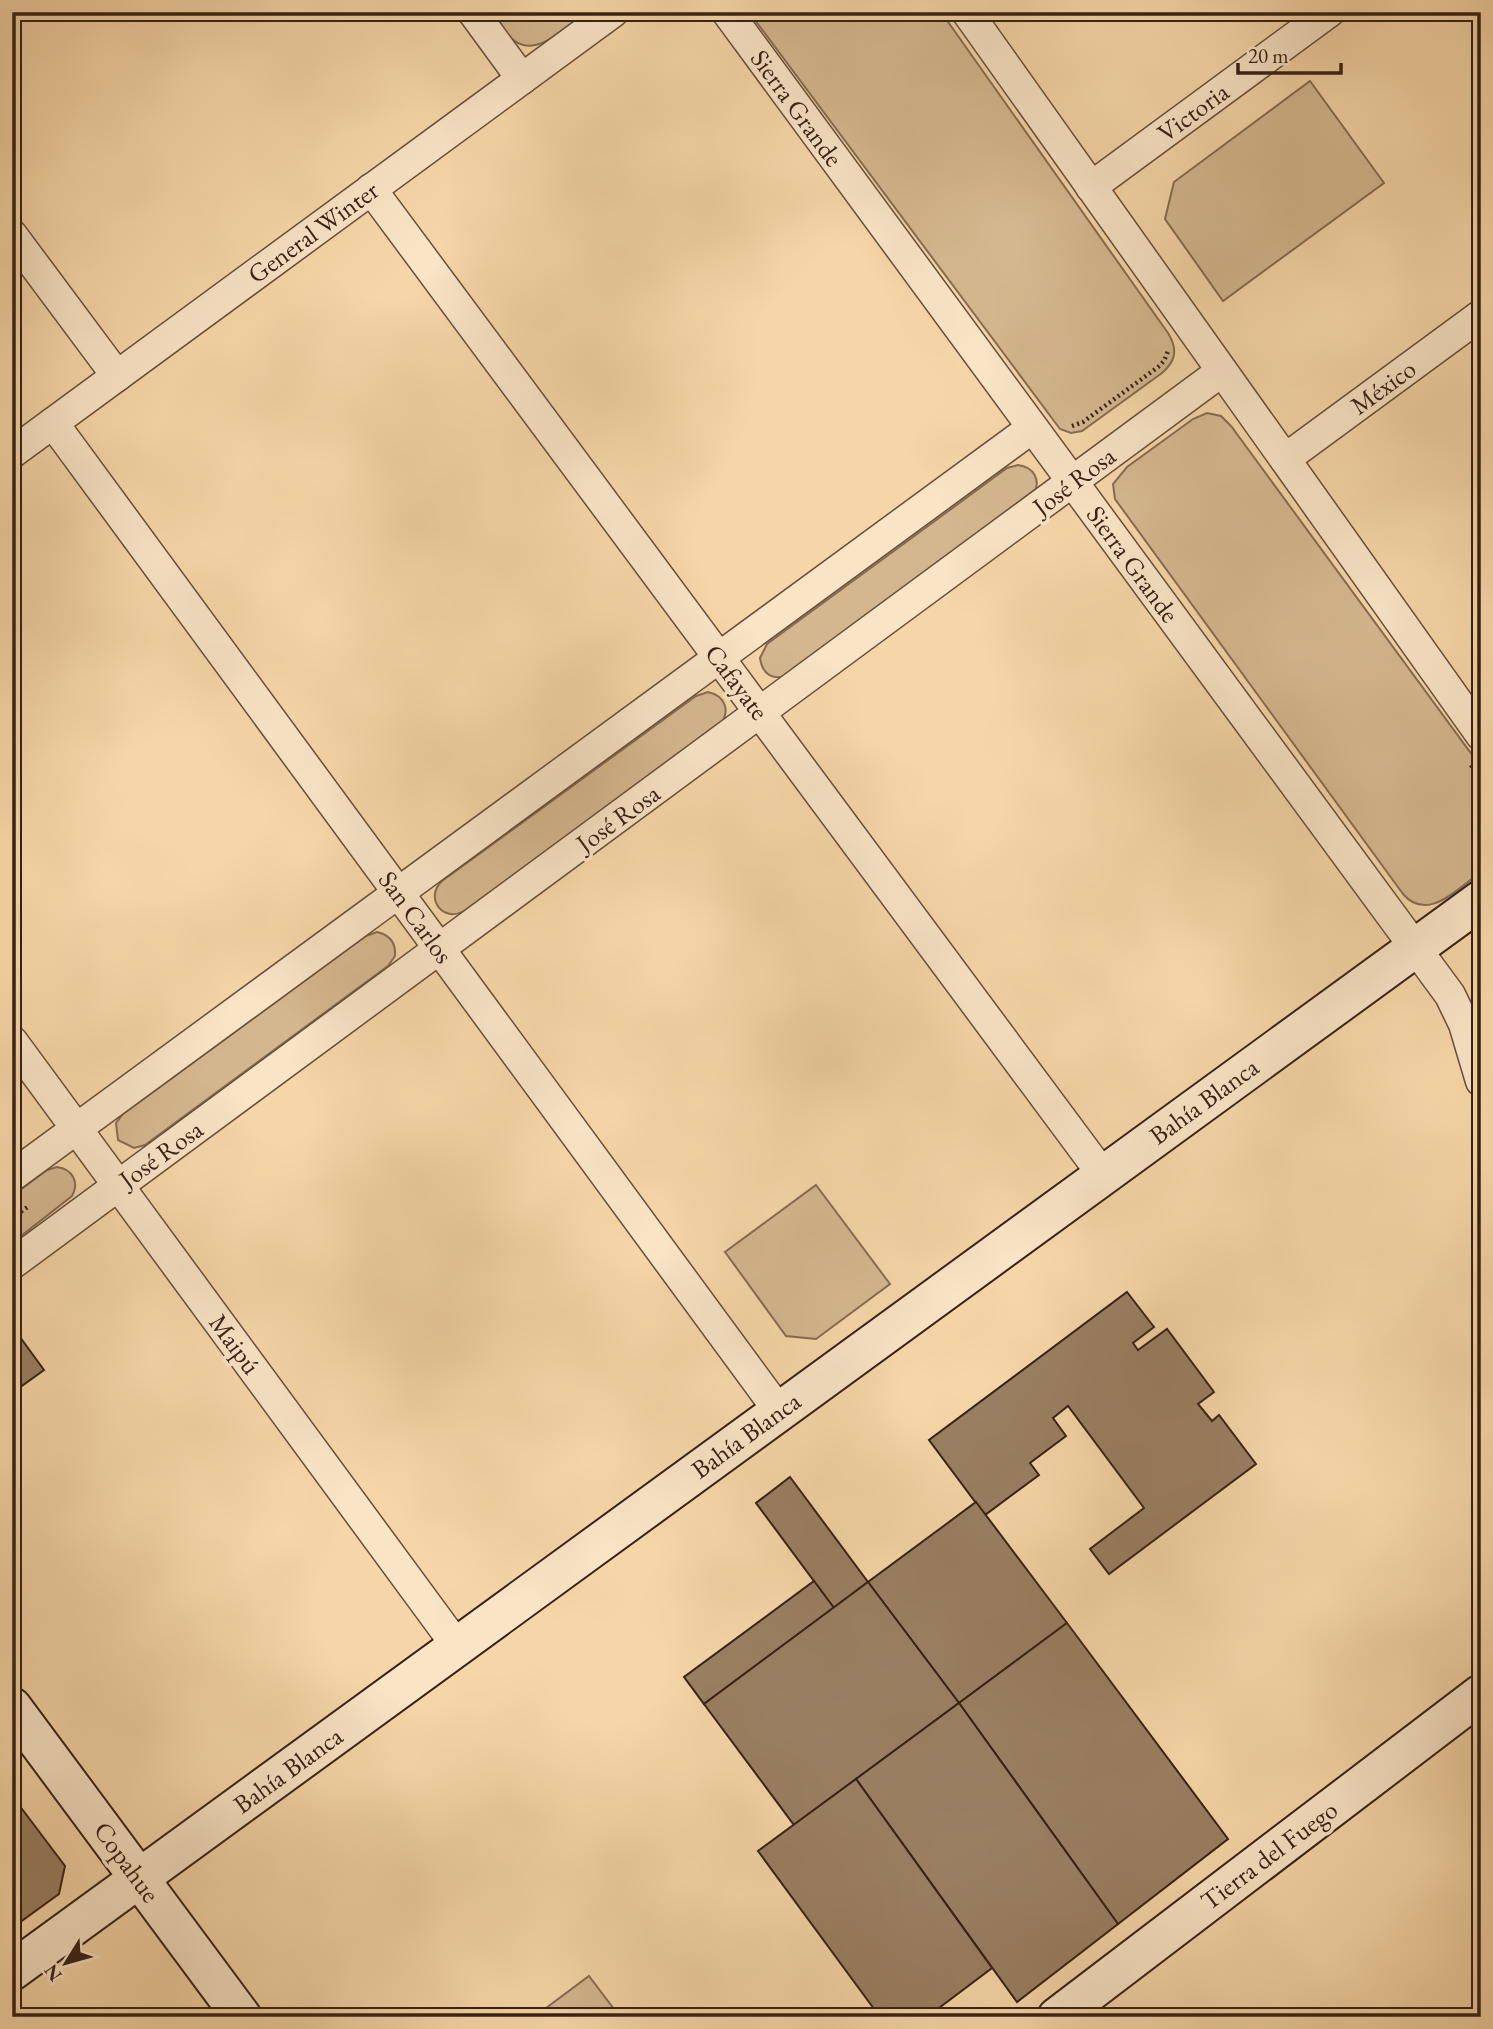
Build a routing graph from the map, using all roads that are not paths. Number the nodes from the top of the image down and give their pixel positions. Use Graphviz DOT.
graph roads {
  1 [pos="473,12"];
  2 [pos="613,12"];
  3 [pos="727,12"];
  4 [pos="967,12"];
  5 [pos="1329,12"];
  6 [pos="522,79"];
  7 [pos="1091,187"];
  8 [pos="371,189"];
  9 [pos="12,234"];
  10 [pos="1481,315"];
  11 [pos="1222,371"];
  12 [pos="117,376"];
  13 [pos="53,423"];
  14 [pos="1032,428"];
  15 [pos="12,453"];
  16 [pos="1285,459"];
  17 [pos="1073,482"];
  18 [pos="719,657"];
  19 [pos="760,713"];
  20 [pos="1473,746"];
  21 [pos="398,893"];
  22 [pos="1481,900"];
  23 [pos="1415,947"];
  24 [pos="440,949"];
  25 [pos="12,1041"];
  26 [pos="1481,1081"];
  27 [pos="77,1129"];
  28 [pos="1103,1175"];
  29 [pos="12,1176"];
  30 [pos="118,1185"];
  31 [pos="12,1264"];
  32 [pos="779,1411"];
  33 [pos="457,1646"];
  34 [pos="1481,1694"];
  35 [pos="12,1707"];
  36 [pos="139,1878"];
  37 [pos="12,1972"];
  38 [pos="242,2017"];
  39 [pos="1057,2017"];
  1 -- 6 [label="street"];
  2 -- 6 [label="street, General Winter"];
  3 -- 14 [label="street, Sierra Grande"];
  4 -- 7 [label="street"];
  5 -- 7 [label="street, Victoria"];
  6 -- 8 [label="street, General Winter"];
  7 -- 11 [label="street"];
  8 -- 12 [label="street, General Winter"];
  8 -- 18 [label="street, Cafayate"];
  9 -- 12 [label="street"];
  10 -- 16 [label="street, México"];
  11 -- 16 [label="street"];
  11 -- 17 [label="street, José Rosa"];
  12 -- 13 [label="street, General Winter"];
  13 -- 15 [label="street, General Winter"];
  13 -- 21 [label="street, San Carlos"];
  14 -- 17 [label="street, Sierra Grande"];
  14 -- 18 [label="street"];
  16 -- 20 [label="street"];
  17 -- 19 [label="street, José Rosa"];
  17 -- 23 [label="street, Sierra Grande"];
  18 -- 19 [label="street, Cafayate"];
  18 -- 21 [label="street"];
  19 -- 24 [label="street, José Rosa"];
  19 -- 28 [label="street, Cafayate"];
  21 -- 24 [label="street, San Carlos"];
  21 -- 27 [label="street"];
  22 -- 23 [label="street, Bahía Blanca"];
  23 -- 26 [label="street, Sierra Grande"];
  23 -- 28 [label="street, Bahía Blanca"];
  24 -- 30 [label="street, José Rosa"];
  24 -- 32 [label="street, San Carlos"];
  25 -- 27 [label="street, Maipú"];
  27 -- 29 [label="street"];
  27 -- 30 [label="street, Maipú"];
  28 -- 32 [label="street, Bahía Blanca"];
  30 -- 31 [label="street, José Rosa"];
  30 -- 33 [label="street, Maipú"];
  32 -- 33 [label="street, Bahía Blanca"];
  33 -- 36 [label="street, Bahía Blanca"];
  34 -- 39 [label="street, Tierra del Fuego"];
  35 -- 36 [label="street, Copahue"];
  36 -- 37 [label="street, Bahía Blanca"];
  36 -- 38 [label="street, Copahue"];
}
